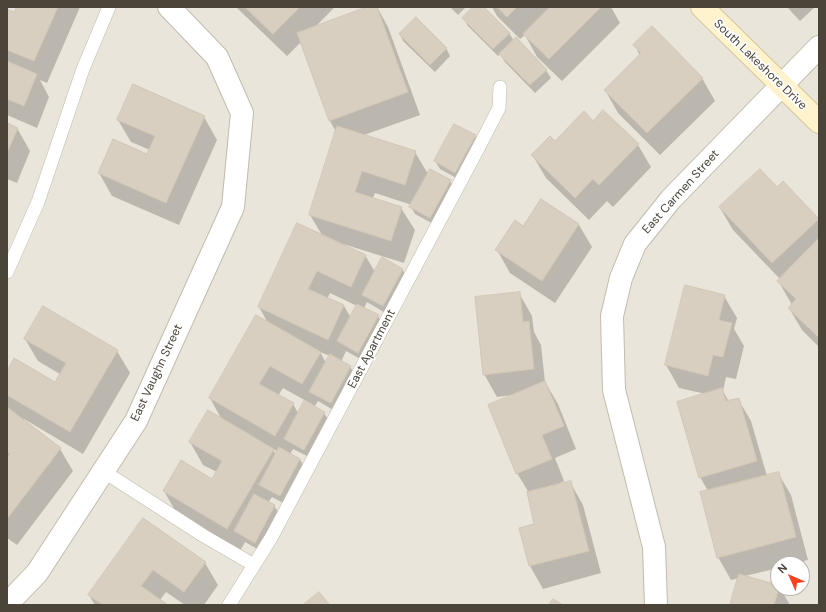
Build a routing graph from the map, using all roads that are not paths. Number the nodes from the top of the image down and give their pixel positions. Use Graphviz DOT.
graph roads {
  1 [pos="109,7"];
  2 [pos="169,7"];
  3 [pos="702,7"];
  4 [pos="819,47"];
  5 [pos="781,85"];
  6 [pos="500,87"];
  7 [pos="819,122"];
  8 [pos="7,272"];
  9 [pos="104,471"];
  10 [pos="254,565"];
  11 [pos="7,604"];
  12 [pos="229,605"];
  13 [pos="656,605"];
  1 -- 8 [label="lane"];
  2 -- 9 [label="street, East Vaughn Street"];
  3 -- 5 [label="street, South Lakeshore Drive"];
  4 -- 5 [label="street, East Carmen Street"];
  5 -- 7 [label="street, South Lakeshore Drive"];
  5 -- 13 [label="street, East Carmen Street"];
  6 -- 10 [label="lane, East Apartment"];
  9 -- 10 [label="lane"];
  9 -- 11 [label="street, East Vaughn Street"];
  10 -- 12 [label="lane, East Apartment"];
}
